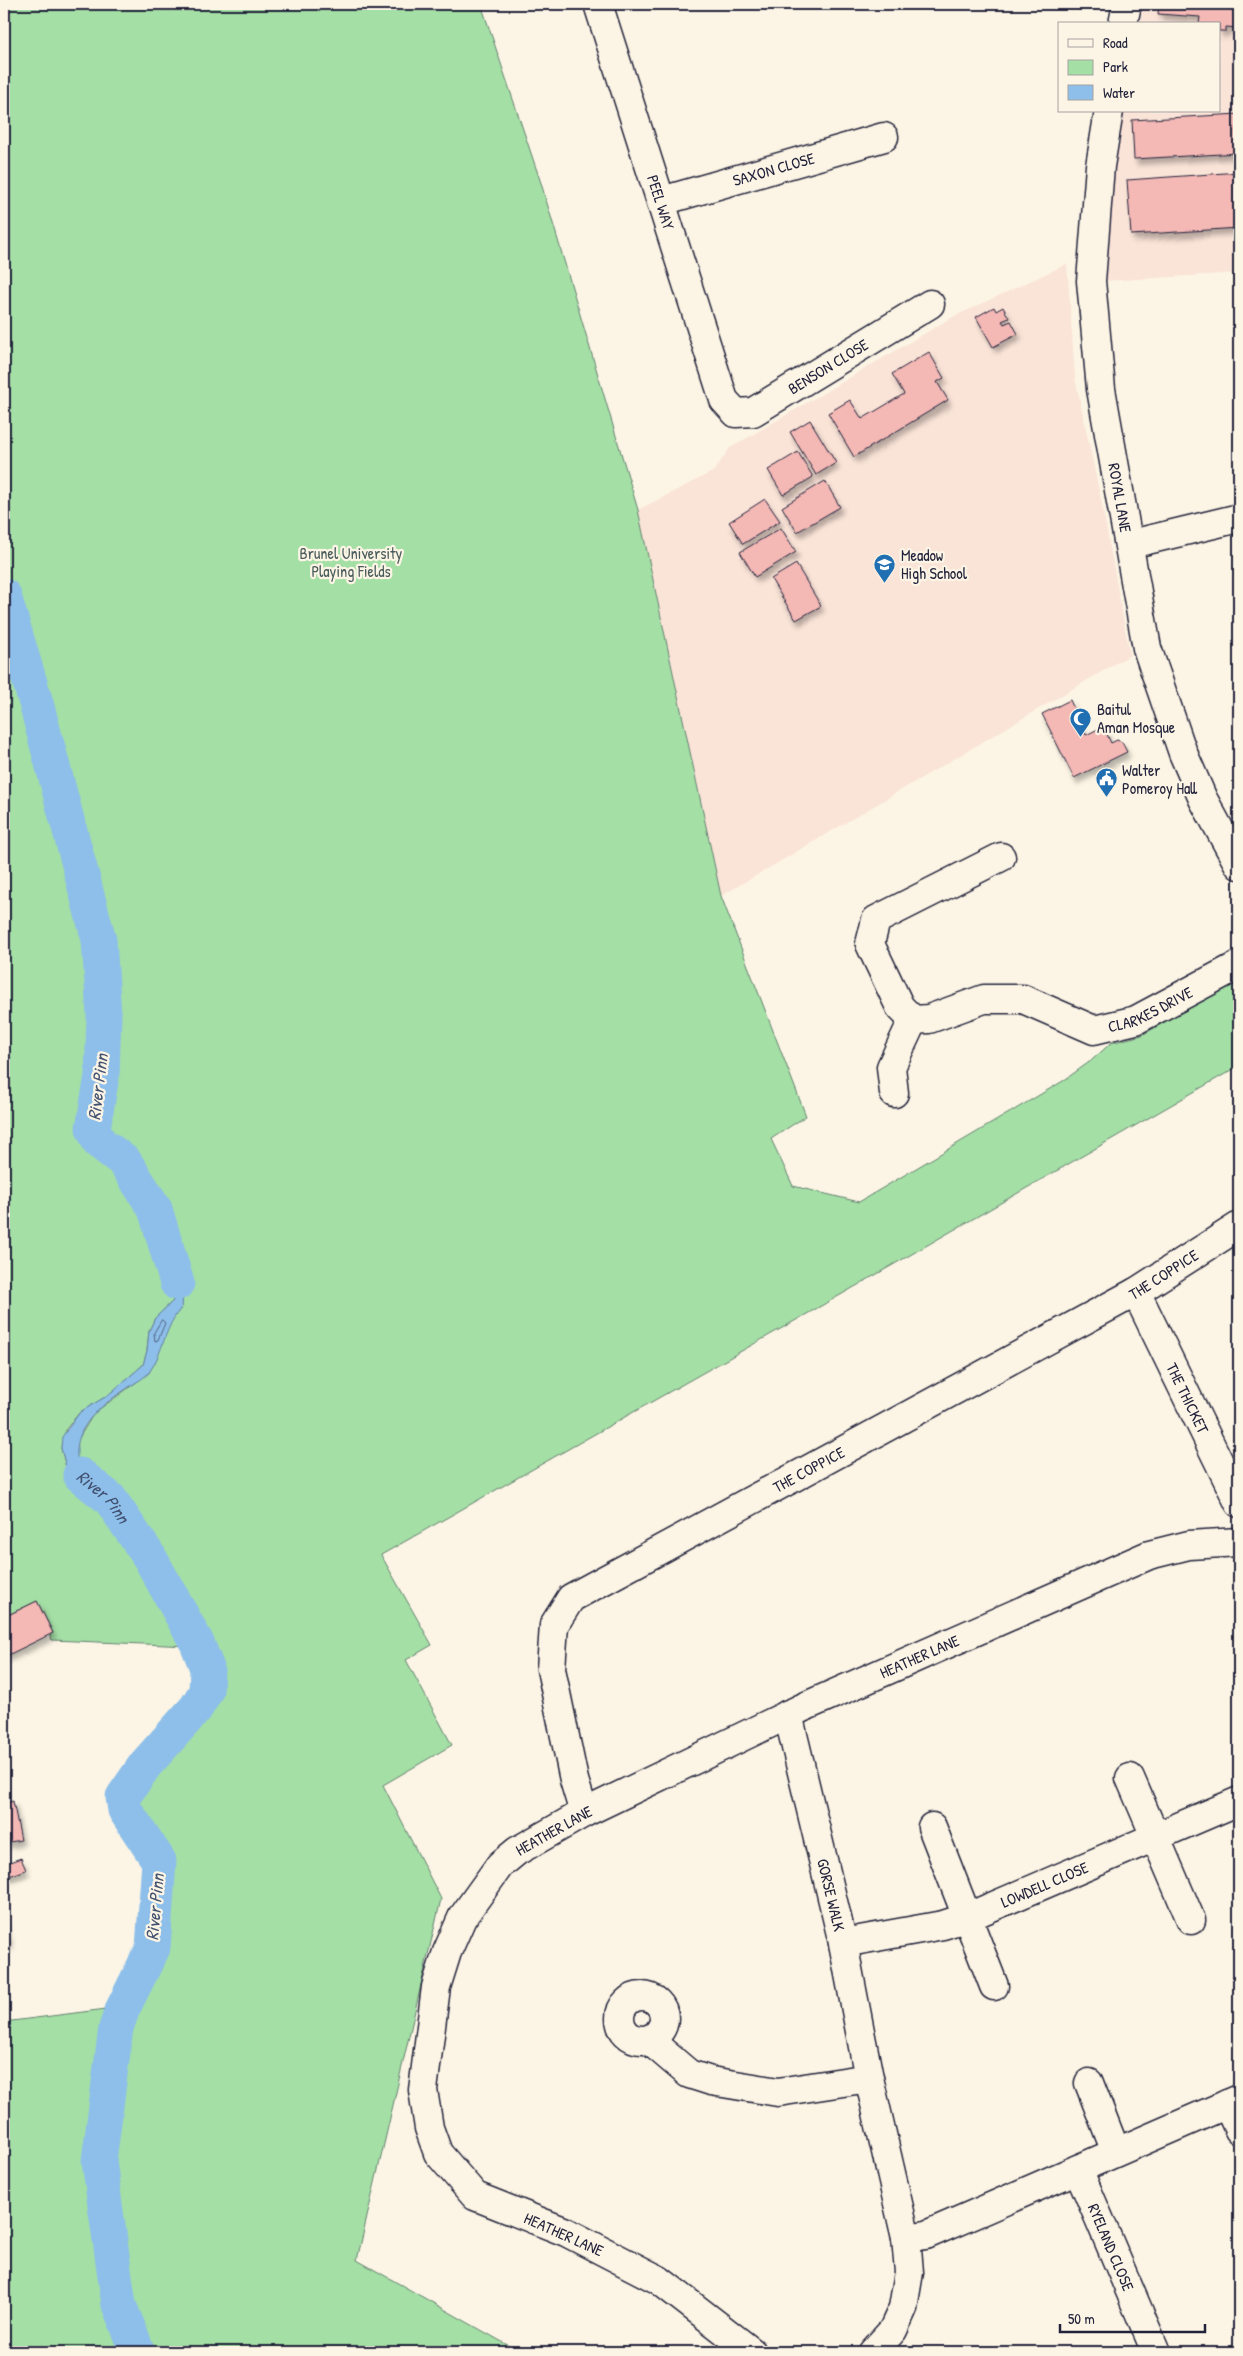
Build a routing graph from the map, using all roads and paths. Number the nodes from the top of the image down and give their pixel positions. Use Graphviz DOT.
graph roads {
  1 [pos="598,4"];
  2 [pos="1127,4"];
  3 [pos="1123,22"];
  4 [pos="1109,112"];
  5 [pos="884,137"];
  6 [pos="662,201"];
  7 [pos="930,304"];
  8 [pos="724,400"];
  9 [pos="1239,518"];
  10 [pos="1131,544"];
  11 [pos="1001,857"];
  12 [pos="1239,865"];
  13 [pos="1239,965"];
  14 [pos="913,1020"];
  15 [pos="894,1093"];
  16 [pos="1239,1226"];
  17 [pos="1136,1292"];
  18 [pos="1239,1503"];
  19 [pos="1239,1542"];
  20 [pos="788,1714"];
  21 [pos="1130,1778"];
  22 [pos="1239,1801"];
  23 [pos="584,1813"];
  24 [pos="932,1827"];
  25 [pos="1154,1837"];
  26 [pos="968,1917"];
  27 [pos="1191,1920"];
  28 [pos="842,1943"];
  29 [pos="994,1986"];
  30 [pos="649,2040"];
  31 [pos="869,2078"];
  32 [pos="1089,2083"];
  33 [pos="1233,2102"];
  34 [pos="1239,2130"];
  35 [pos="1116,2152"];
  36 [pos="1078,2169"];
  37 [pos="906,2238"];
  38 [pos="752,2352"];
  39 [pos="873,2352"];
  40 [pos="1156,2352"];
  1 -- 6 [label="street, PEEL WAY"];
  2 -- 3 [label="street"];
  4 -- 10 [label="street, ROYAL LANE"];
  5 -- 6 [label="street, SAXON CLOSE"];
  6 -- 8 [label="street, PEEL WAY"];
  7 -- 8 [label="street, BENSON CLOSE"];
  9 -- 10 [label="street"];
  10 -- 12 [label="street, ROYAL LANE"];
  11 -- 14 [label="street"];
  13 -- 14 [label="street, CLARKES DRIVE"];
  14 -- 15 [label="street"];
  16 -- 17 [label="street, THE COPPICE"];
  17 -- 18 [label="street, THE THICKET"];
  17 -- 23 [label="street, THE COPPICE"];
  19 -- 20 [label="street, HEATHER LANE"];
  20 -- 23 [label="street, HEATHER LANE"];
  20 -- 28 [label="street, GORSE WALK"];
  21 -- 25 [label="street"];
  22 -- 25 [label="street, LOWDELL CLOSE"];
  23 -- 38 [label="street, HEATHER LANE"];
  24 -- 26 [label="street"];
  25 -- 26 [label="street, LOWDELL CLOSE"];
  25 -- 27 [label="street"];
  26 -- 28 [label="street, LOWDELL CLOSE"];
  26 -- 29 [label="street"];
  28 -- 31 [label="street, GORSE WALK"];
  30 -- 31 [label="street"];
  31 -- 37 [label="street, GORSE WALK"];
  32 -- 35 [label="street"];
  33 -- 34 [label="street"];
  33 -- 35 [label="street"];
  35 -- 36 [label="street"];
  36 -- 37 [label="street"];
  36 -- 40 [label="street, RYELAND CLOSE"];
  37 -- 39 [label="street, GORSE WALK"];
}
